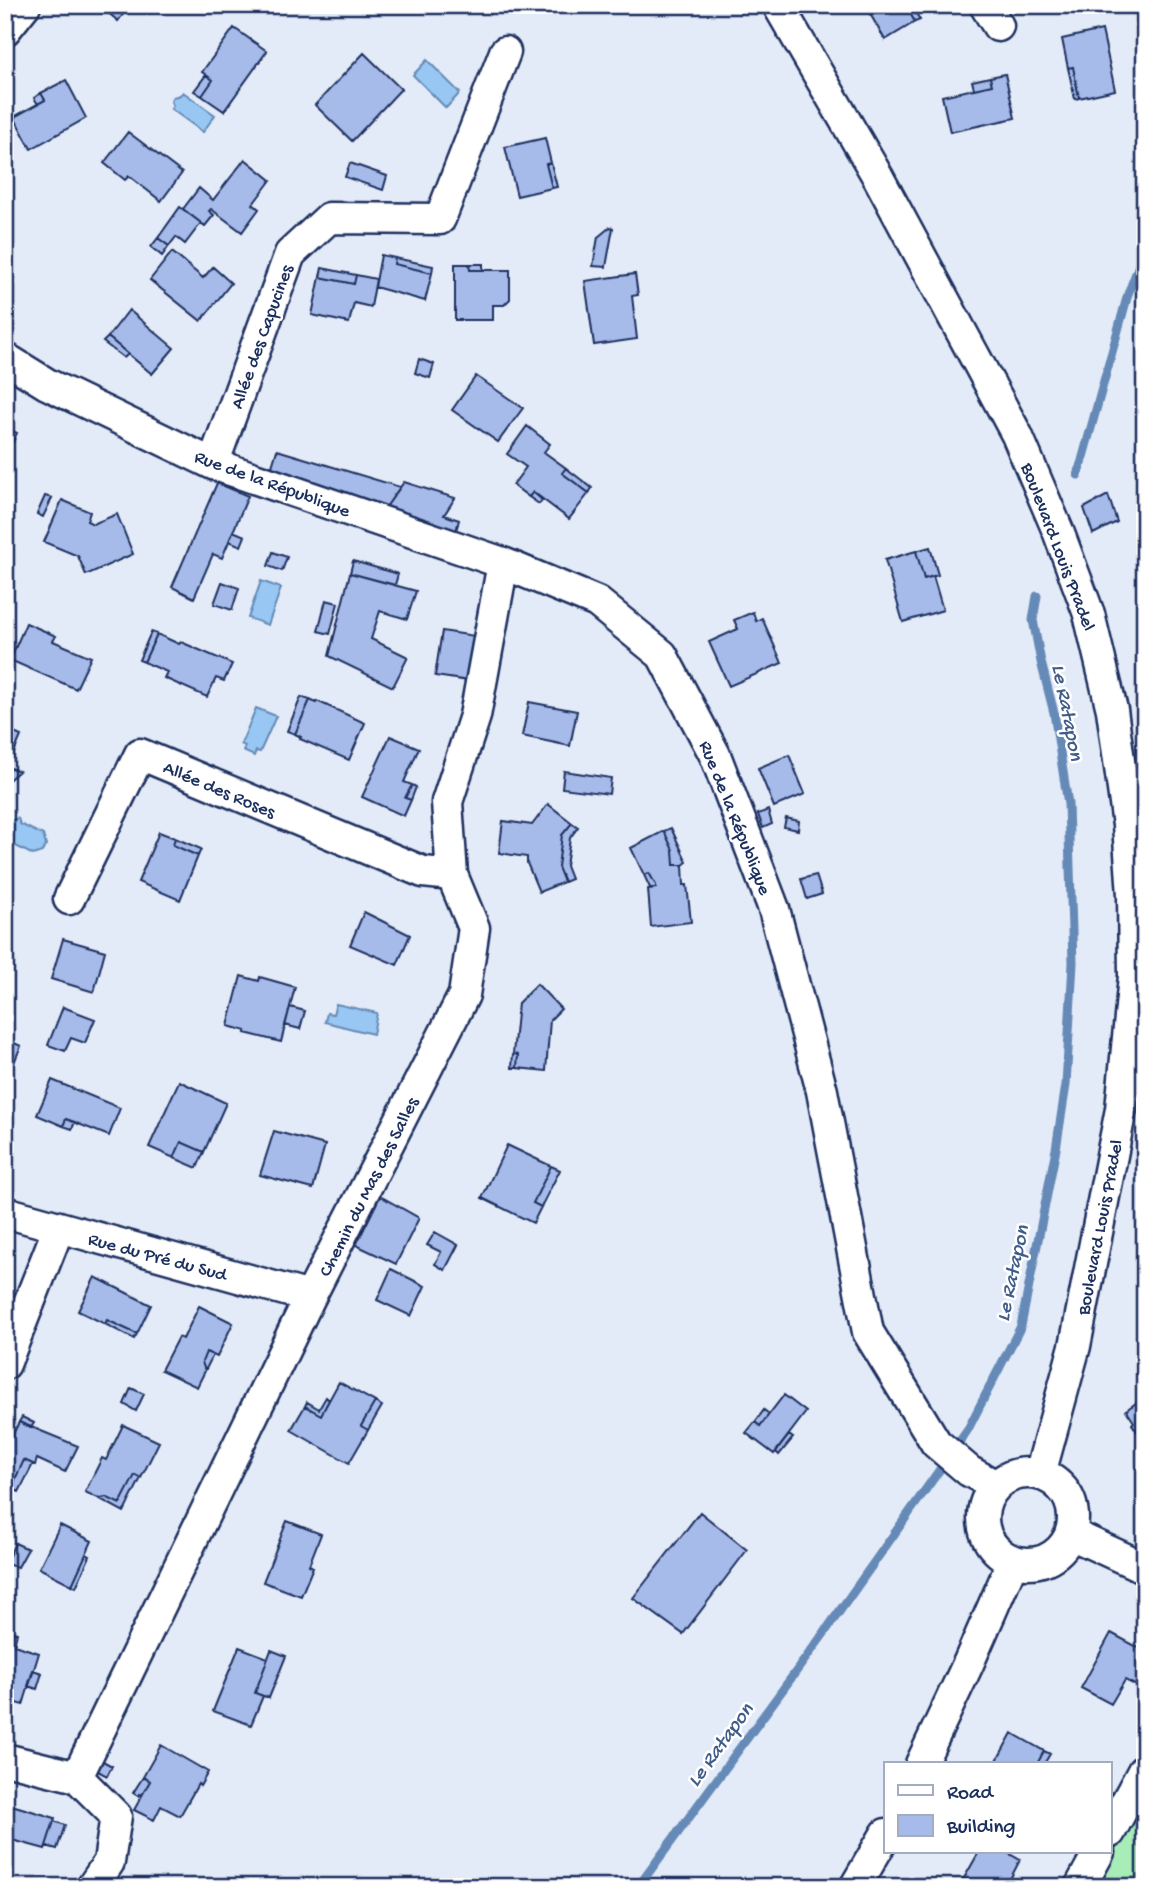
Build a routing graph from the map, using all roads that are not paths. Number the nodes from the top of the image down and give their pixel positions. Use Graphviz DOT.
graph roads {
  1 [pos="25,5"];
  2 [pos="778,5"];
  3 [pos="5,30"];
  4 [pos="505,52"];
  5 [pos="5,358"];
  6 [pos="213,464"];
  7 [pos="503,563"];
  8 [pos="452,875"];
  9 [pos="69,899"];
  10 [pos="5,1212"];
  11 [pos="59,1227"];
  12 [pos="310,1297"];
  13 [pos="5,1364"];
  14 [pos="1040,1474"];
  15 [pos="996,1486"];
  16 [pos="1071,1534"];
  17 [pos="1013,1561"];
  18 [pos="1145,1568"];
  19 [pos="5,1759"];
  20 [pos="922,1762"];
  21 [pos="1145,1772"];
  22 [pos="77,1777"];
  23 [pos="1112,1828"];
  24 [pos="884,1837"];
  25 [pos="1098,1854"];
  26 [pos="92,1887"];
  27 [pos="855,1887"];
  28 [pos="1080,1887"];
  1 -- 3 [label="street"];
  2 -- 14 [label="street, Boulevard Louis Pradel"];
  4 -- 6 [label="street, Allée des Capucines"];
  5 -- 6 [label="street, Rue de la République"];
  6 -- 7 [label="street, Rue de la République"];
  7 -- 8 [label="street, Chemin du Mas des Salles"];
  7 -- 15 [label="street, Rue de la République"];
  8 -- 9 [label="street, Allée des Roses"];
  8 -- 12 [label="street, Chemin du Mas des Salles"];
  10 -- 11 [label="street, Rue du Pré du Sud"];
  11 -- 12 [label="street, Rue du Pré du Sud"];
  11 -- 13 [label="street"];
  12 -- 22 [label="street, Chemin du Mas des Salles"];
  14 -- 15 [label="street"];
  14 -- 16 [label="street"];
  15 -- 17 [label="street"];
  16 -- 17 [label="street"];
  16 -- 18 [label="street"];
  17 -- 20 [label="street"];
  19 -- 22 [label="street"];
  21 -- 23 [label="street"];
  22 -- 26 [label="street"];
  24 -- 27 [label="street"];
  25 -- 28 [label="street"];
}
